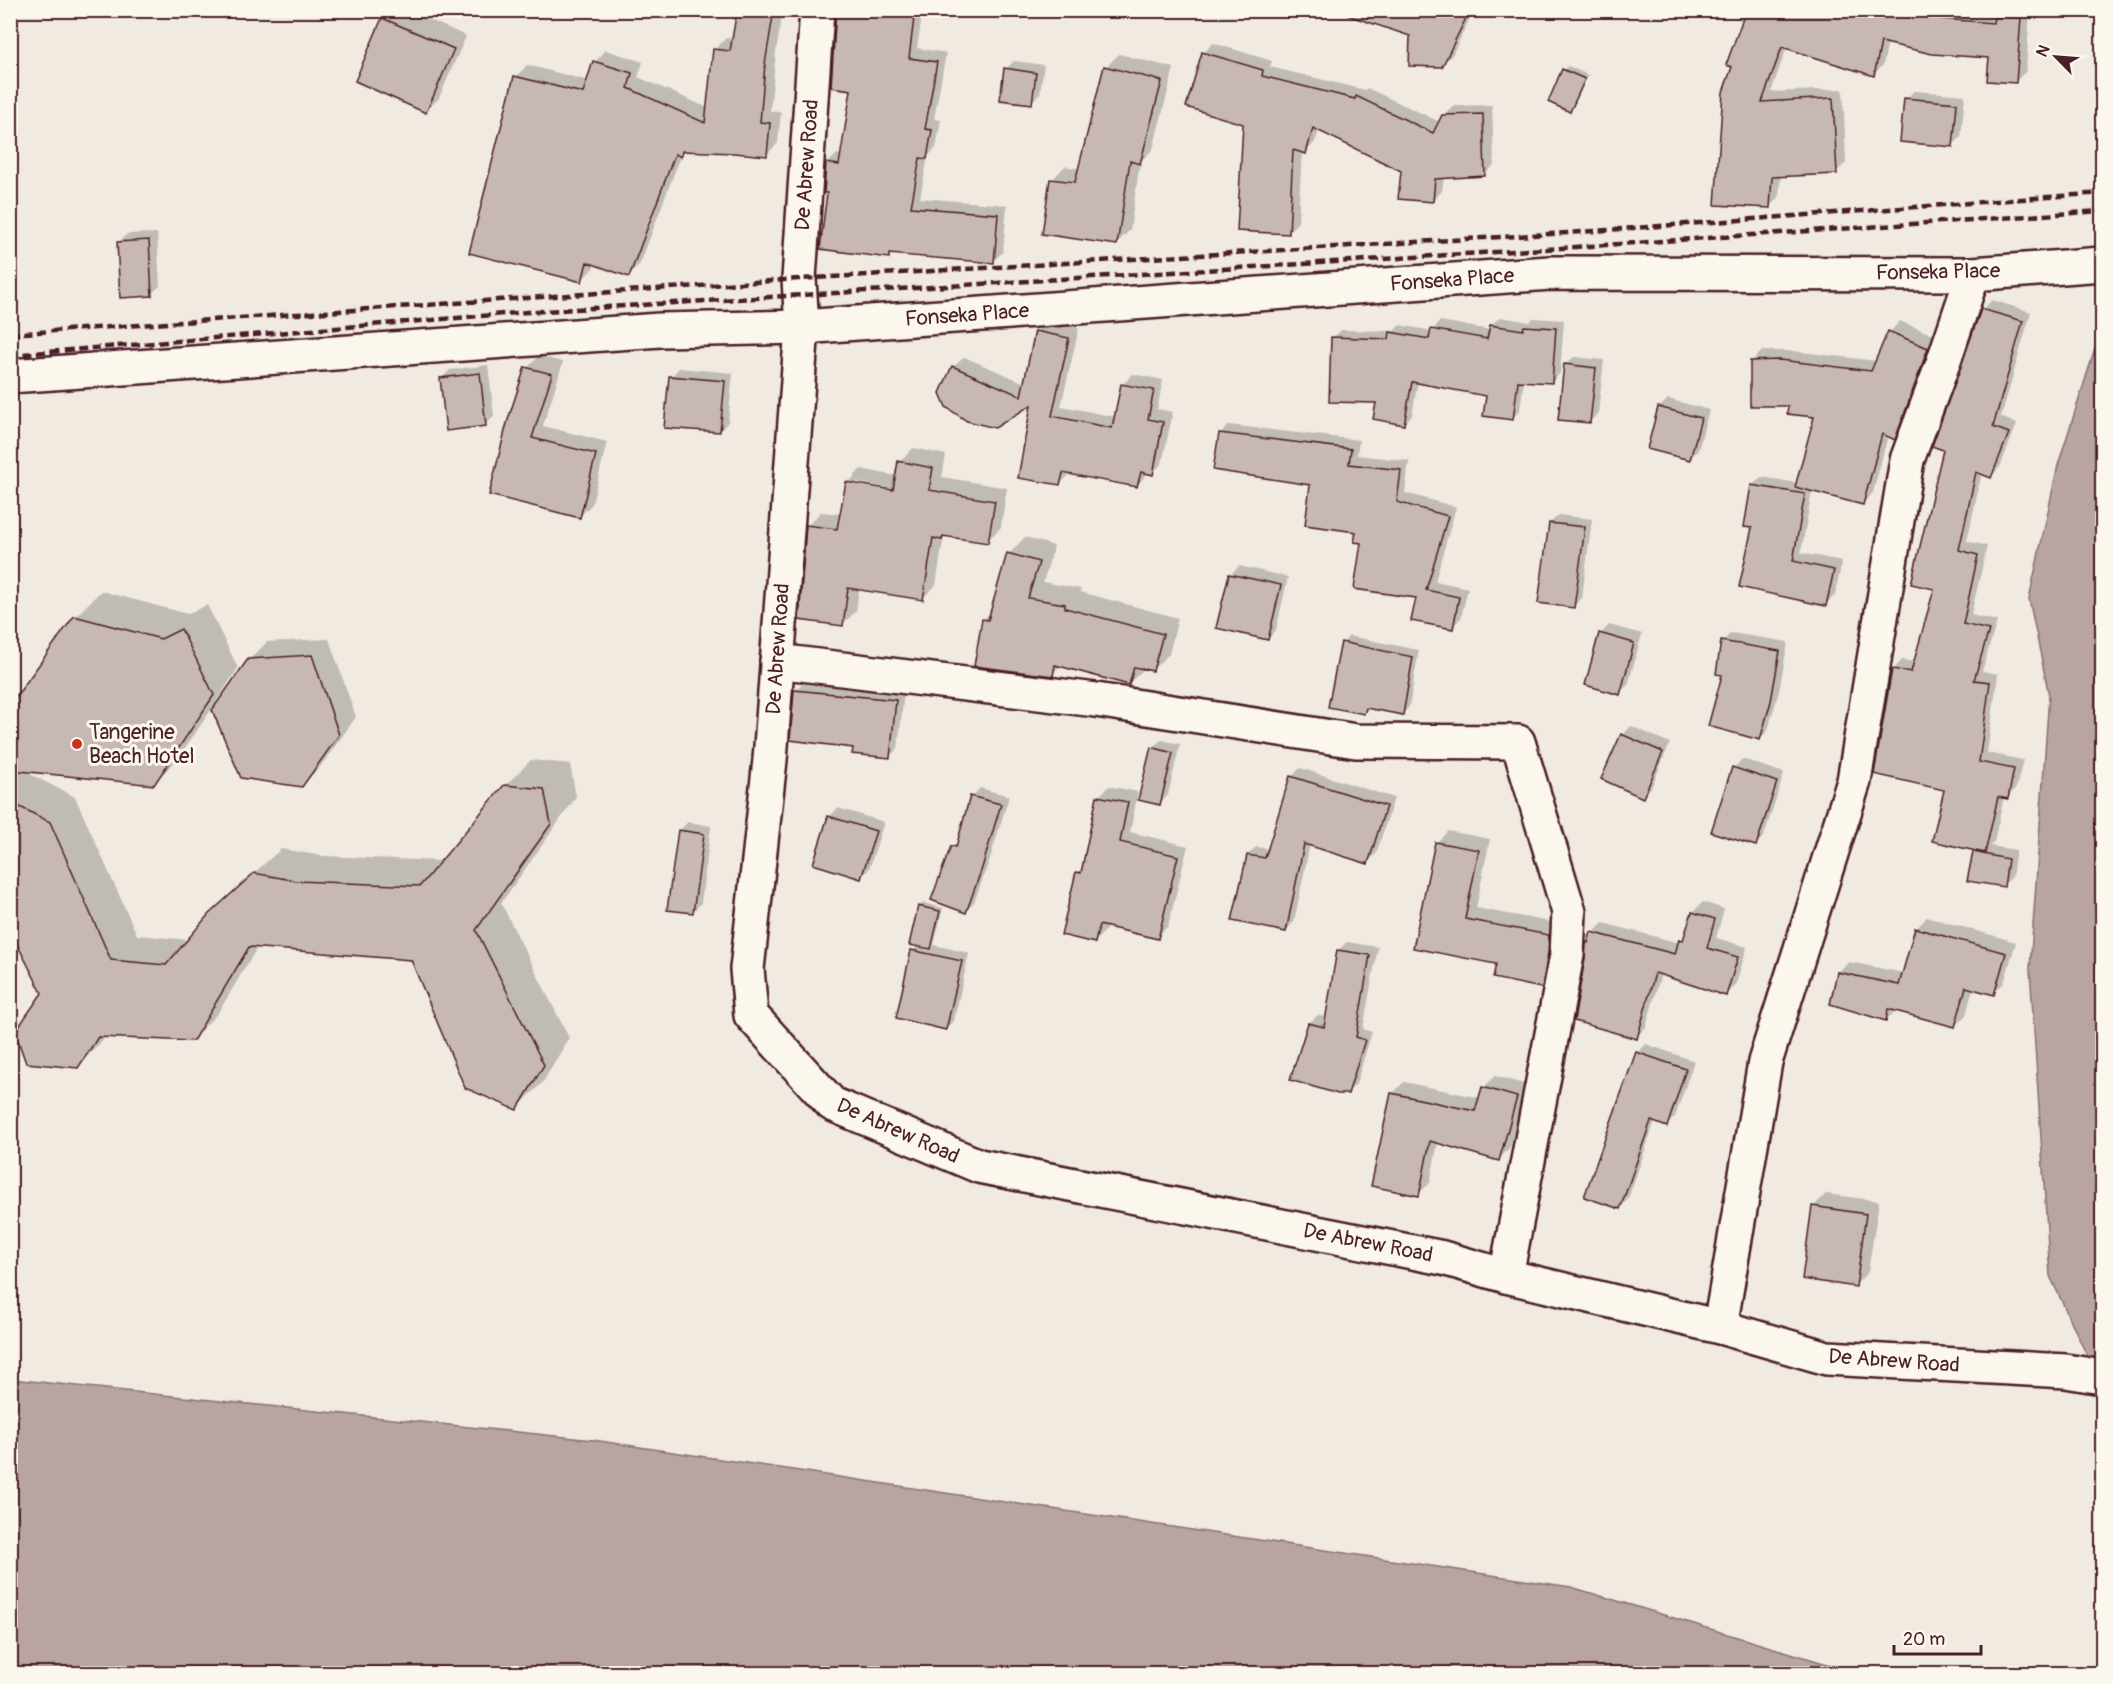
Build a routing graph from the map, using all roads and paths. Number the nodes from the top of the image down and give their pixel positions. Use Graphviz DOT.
graph roads {
  1 [pos="817,10"];
  2 [pos="2103,264"];
  3 [pos="1972,274"];
  4 [pos="802,327"];
  5 [pos="10,376"];
  6 [pos="777,661"];
  7 [pos="1506,1276"];
  8 [pos="1720,1327"];
  9 [pos="2103,1377"];
  1 -- 4 [label="street, De Abrew Road"];
  2 -- 3 [label="street, Fonseka Place"];
  3 -- 4 [label="street, Fonseka Place"];
  3 -- 8 [label="street"];
  4 -- 5 [label="street, Fonseka Place"];
  4 -- 6 [label="street, De Abrew Road"];
  6 -- 7 [label="street, De Abrew Road"];
  6 -- 7 [label="street"];
  7 -- 8 [label="street, De Abrew Road"];
  8 -- 9 [label="street, De Abrew Road"];
}
